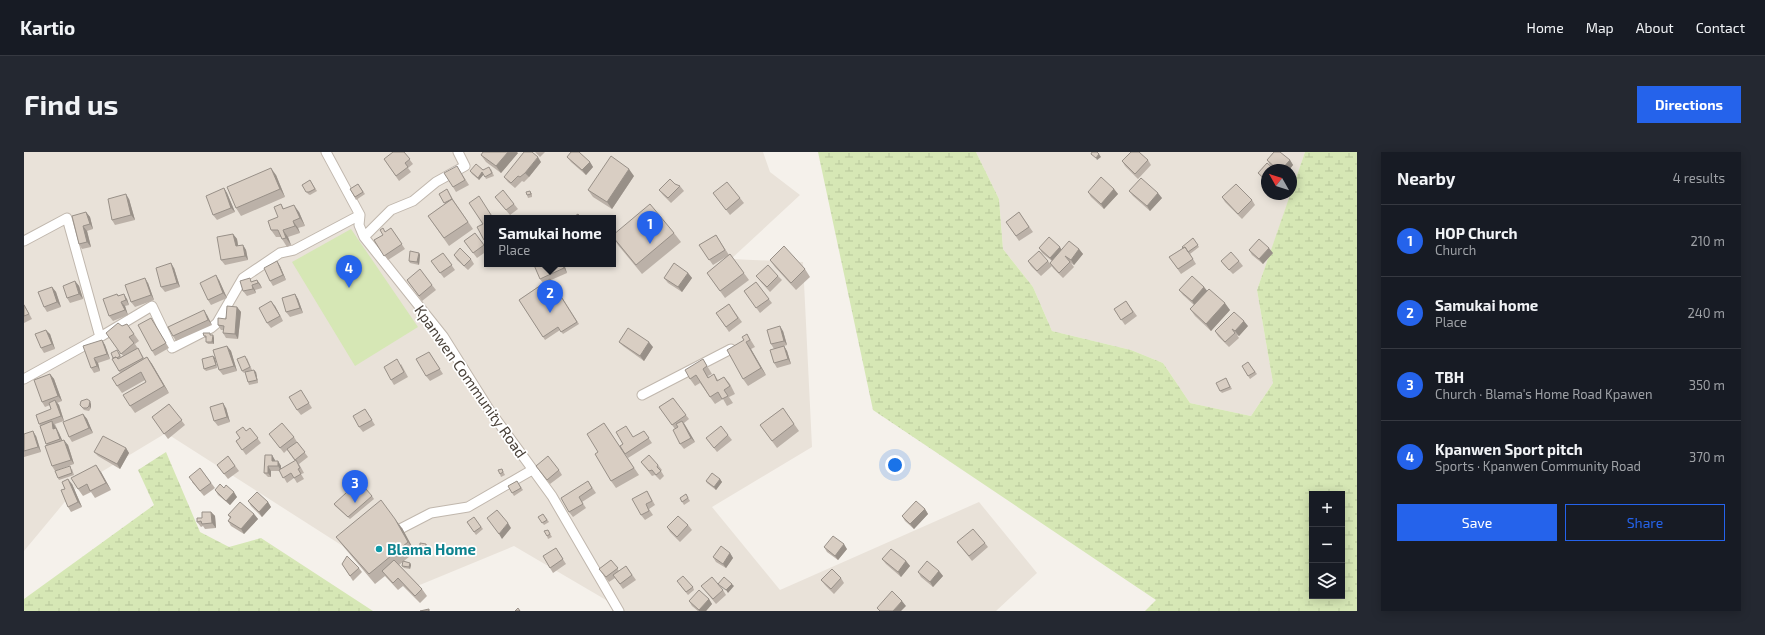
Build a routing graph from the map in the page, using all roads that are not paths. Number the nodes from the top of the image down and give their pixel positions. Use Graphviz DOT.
graph roads {
  1 [pos="326,152"];
  2 [pos="458,152"];
  3 [pos="360,215"];
  4 [pos="364,237"];
  5 [pos="24,241"];
  6 [pos="100,337"];
  7 [pos="731,348"];
  8 [pos="24,379"];
  9 [pos="642,395"];
  10 [pos="532,470"];
  11 [pos="402,528"];
  12 [pos="619,611"];
  1 -- 3 [label="street, Kpanwen Community Road"];
  2 -- 4 [label="street"];
  3 -- 4 [label="street, Kpanwen Community Road"];
  3 -- 6 [label="street"];
  4 -- 10 [label="street, Kpanwen Community Road"];
  5 -- 6 [label="street"];
  6 -- 8 [label="street"];
  7 -- 9 [label="street"];
  10 -- 11 [label="street"];
  10 -- 12 [label="street, Kpanwen Community Road"];
}
